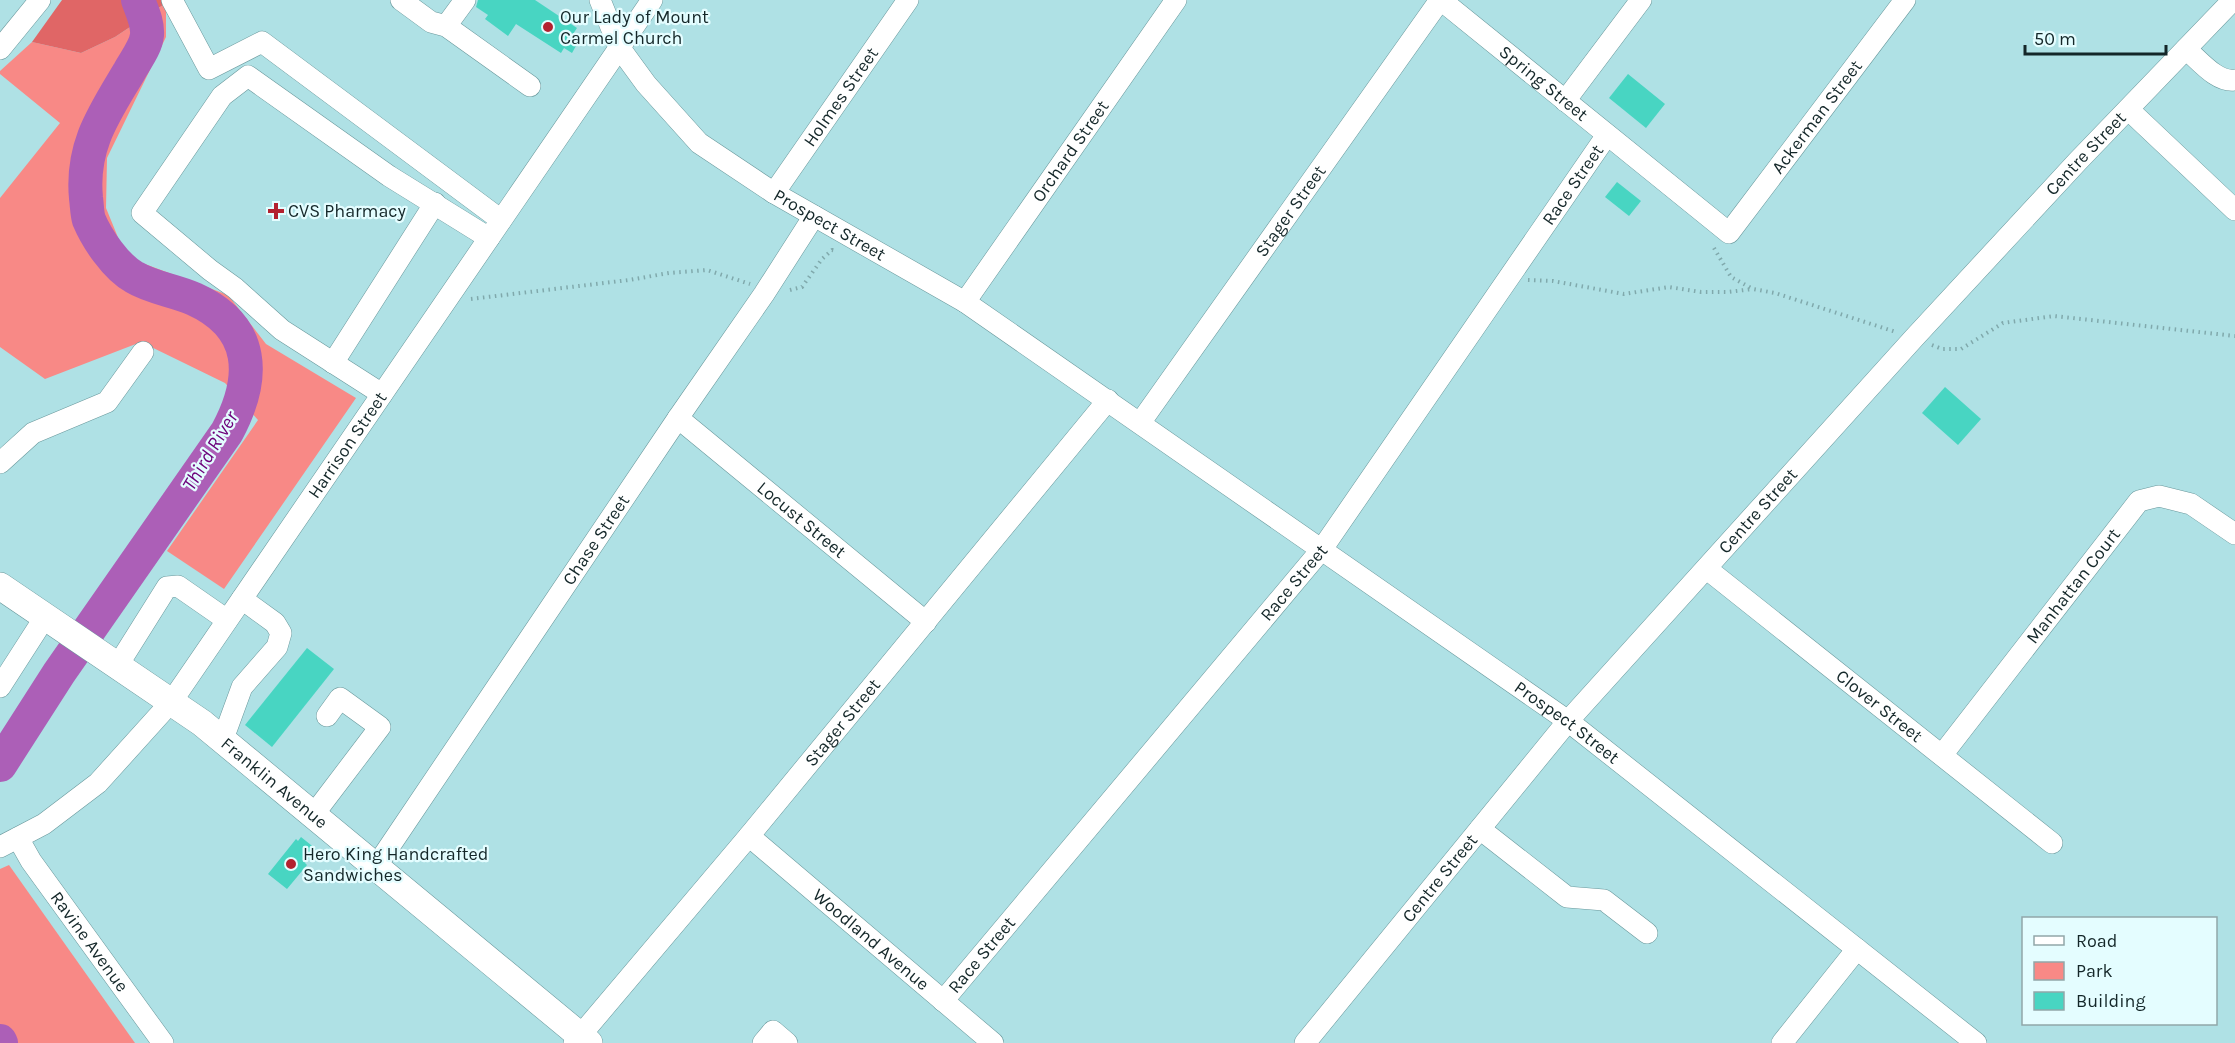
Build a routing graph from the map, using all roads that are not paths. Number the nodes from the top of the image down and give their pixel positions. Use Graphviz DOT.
graph roads {
  1 [pos="40,0"];
  2 [pos="172,0"];
  3 [pos="401,0"];
  4 [pos="465,0"];
  5 [pos="600,0"];
  6 [pos="652,0"];
  7 [pos="908,0"];
  8 [pos="1176,0"];
  9 [pos="1440,0"];
  10 [pos="1641,0"];
  11 [pos="1905,0"];
  12 [pos="2233,0"];
  13 [pos="446,26"];
  14 [pos="619,46"];
  15 [pos="0,49"];
  16 [pos="2186,49"];
  17 [pos="2235,80"];
  18 [pos="530,86"];
  19 [pos="1565,100"];
  20 [pos="2129,110"];
  21 [pos="1607,135"];
  22 [pos="774,193"];
  23 [pos="435,203"];
  24 [pos="2235,210"];
  25 [pos="814,216"];
  26 [pos="501,220"];
  27 [pos="489,238"];
  28 [pos="1720,238"];
  29 [pos="965,302"];
  30 [pos="143,352"];
  31 [pos="333,363"];
  32 [pos="382,394"];
  33 [pos="1108,400"];
  34 [pos="678,418"];
  35 [pos="1140,423"];
  36 [pos="0,463"];
  37 [pos="2235,534"];
  38 [pos="1322,549"];
  39 [pos="1707,569"];
  40 [pos="1,590"];
  41 [pos="242,599"];
  42 [pos="227,620"];
  43 [pos="52,622"];
  44 [pos="926,622"];
  45 [pos="112,660"];
  46 [pos="0,687"];
  47 [pos="172,701"];
  48 [pos="327,716"];
  49 [pos="1568,721"];
  50 [pos="223,740"];
  51 [pos="1942,754"];
  52 [pos="314,814"];
  53 [pos="1480,829"];
  54 [pos="749,836"];
  55 [pos="9,843"];
  56 [pos="2052,843"];
  57 [pos="377,865"];
  58 [pos="1647,933"];
  59 [pos="1857,949"];
  60 [pos="943,1001"];
  61 [pos="581,1041"];
  62 [pos="163,1043"];
  63 [pos="764,1043"];
  64 [pos="787,1043"];
  65 [pos="993,1043"];
  66 [pos="1305,1043"];
  67 [pos="1782,1043"];
  68 [pos="1976,1043"];
  1 -- 15 [label="street"];
  2 -- 26 [label="street"];
  3 -- 13 [label="street"];
  4 -- 13 [label="street"];
  5 -- 14 [label="street, Prospect Street"];
  6 -- 14 [label="street, Harrison Street"];
  7 -- 22 [label="street, Holmes Street"];
  8 -- 29 [label="street, Orchard Street"];
  9 -- 19 [label="street, Spring Street"];
  9 -- 35 [label="street, Stager Street"];
  10 -- 19 [label="street"];
  11 -- 28 [label="street, Ackerman Street"];
  12 -- 16 [label="street, Centre Street"];
  13 -- 18 [label="street"];
  14 -- 22 [label="street, Prospect Street"];
  14 -- 26 [label="street, Harrison Street"];
  16 -- 17 [label="street"];
  16 -- 20 [label="street, Centre Street"];
  19 -- 21 [label="street, Spring Street"];
  20 -- 24 [label="street"];
  20 -- 39 [label="street, Centre Street"];
  21 -- 28 [label="street, Spring Street"];
  21 -- 38 [label="street, Race Street"];
  22 -- 25 [label="street, Prospect Street"];
  23 -- 27 [label="street"];
  23 -- 31 [label="street"];
  23 -- 31 [label="street"];
  25 -- 29 [label="street, Prospect Street"];
  25 -- 34 [label="street, Chase Street"];
  26 -- 27 [label="street, Harrison Street"];
  27 -- 32 [label="street, Harrison Street"];
  29 -- 33 [label="street, Prospect Street"];
  30 -- 36 [label="street"];
  31 -- 32 [label="street"];
  32 -- 41 [label="street, Harrison Street"];
  33 -- 35 [label="street, Prospect Street"];
  33 -- 44 [label="street, Stager Street"];
  34 -- 44 [label="street, Locust Street"];
  34 -- 57 [label="street, Chase Street"];
  35 -- 38 [label="street, Prospect Street"];
  37 -- 51 [label="street, Manhattan Court"];
  38 -- 49 [label="street, Prospect Street"];
  38 -- 60 [label="street, Race Street"];
  39 -- 49 [label="street, Centre Street"];
  39 -- 51 [label="street, Clover Street"];
  40 -- 43 [label="main road, Franklin Avenue"];
  41 -- 42 [label="street, Harrison Street"];
  41 -- 50 [label="street"];
  42 -- 45 [label="street"];
  42 -- 47 [label="street, Harrison Street"];
  43 -- 45 [label="main road, Franklin Avenue"];
  43 -- 46 [label="street"];
  44 -- 54 [label="street, Stager Street"];
  45 -- 47 [label="main road, Franklin Avenue"];
  47 -- 50 [label="main road, Franklin Avenue"];
  47 -- 55 [label="street, Harrison Street"];
  48 -- 52 [label="street"];
  49 -- 53 [label="street, Centre Street"];
  49 -- 59 [label="street, Prospect Street"];
  50 -- 52 [label="main road, Franklin Avenue"];
  51 -- 56 [label="street, Clover Street"];
  52 -- 57 [label="main road, Franklin Avenue"];
  53 -- 58 [label="street"];
  53 -- 66 [label="street, Centre Street"];
  54 -- 60 [label="street, Woodland Avenue"];
  54 -- 61 [label="street, Stager Street"];
  55 -- 62 [label="street, Ravine Avenue"];
  57 -- 61 [label="main road, Franklin Avenue"];
  59 -- 67 [label="street"];
  59 -- 68 [label="street, Prospect Street"];
  60 -- 65 [label="street, Woodland Avenue"];
  63 -- 64 [label="street"];
}
